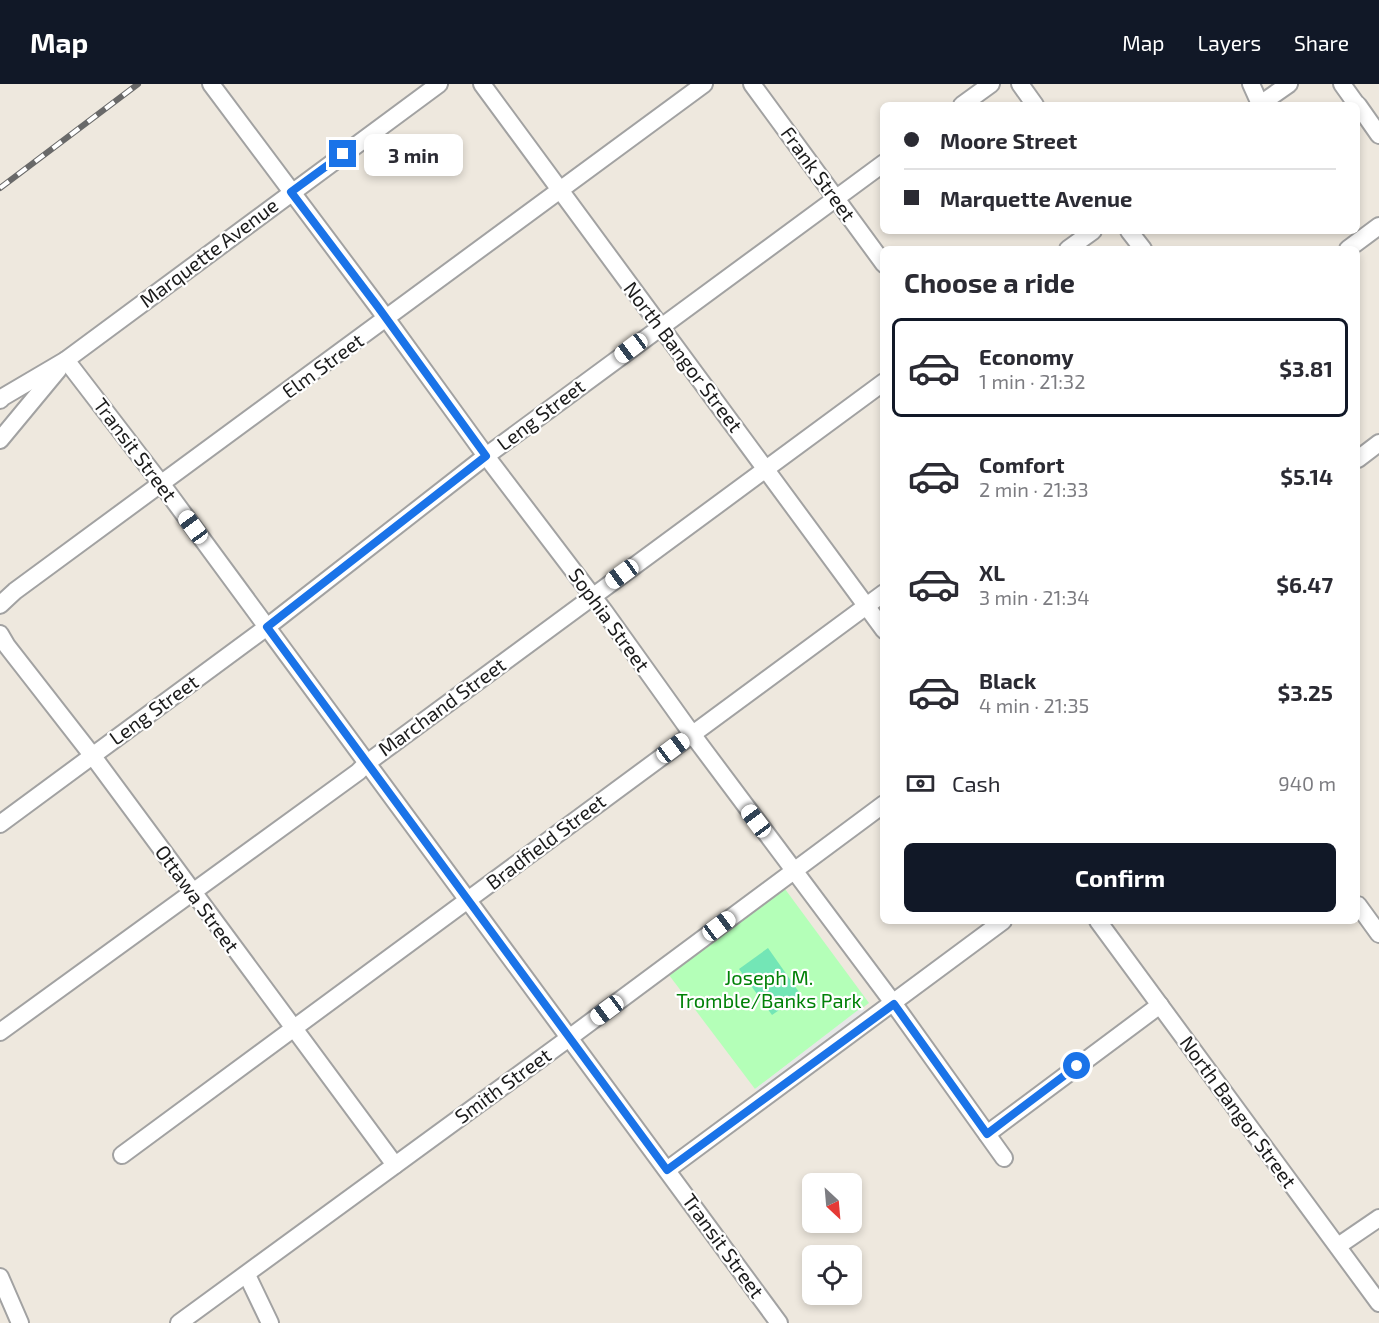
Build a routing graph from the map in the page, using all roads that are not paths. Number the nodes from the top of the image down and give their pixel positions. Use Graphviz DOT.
graph roads {
  1 [pos="211,84"];
  2 [pos="439,84"];
  3 [pos="482,84"];
  4 [pos="704,84"];
  5 [pos="752,84"];
  6 [pos="991,84"];
  7 [pos="1020,84"];
  8 [pos="1251,84"];
  9 [pos="1289,84"];
  10 [pos="1342,84"];
  11 [pos="966,102"];
  12 [pos="1033,102"];
  13 [pos="1259,102"];
  14 [pos="1264,102"];
  15 [pos="1355,102"];
  16 [pos="1360,109"];
  17 [pos="1379,135"];
  18 [pos="880,166"];
  19 [pos="561,191"];
  20 [pos="291,192"];
  21 [pos="835,198"];
  22 [pos="1379,226"];
  23 [pos="1089,234"];
  24 [pos="1131,234"];
  25 [pos="1072,246"];
  26 [pos="1141,246"];
  27 [pos="1352,246"];
  28 [pos="880,259"];
  29 [pos="387,319"];
  30 [pos="660,326"];
  31 [pos="66,360"];
  32 [pos="880,385"];
  33 [pos="0,400"];
  34 [pos="0,440"];
  35 [pos="1379,443"];
  36 [pos="486,456"];
  37 [pos="1360,457"];
  38 [pos="766,468"];
  39 [pos="161,484"];
  40 [pos="592,596"];
  41 [pos="880,596"];
  42 [pos="0,605"];
  43 [pos="866,606"];
  44 [pos="880,625"];
  45 [pos="267,627"];
  46 [pos="0,634"];
  47 [pos="692,734"];
  48 [pos="92,755"];
  49 [pos="367,763"];
  50 [pos="880,807"];
  51 [pos="0,824"];
  52 [pos="794,871"];
  53 [pos="192,891"];
  54 [pos="469,900"];
  55 [pos="1360,908"];
  56 [pos="999,924"];
  57 [pos="1100,924"];
  58 [pos="1379,934"];
  59 [pos="894,1004"];
  60 [pos="1160,1005"];
  61 [pos="292,1028"];
  62 [pos="0,1032"];
  63 [pos="569,1038"];
  64 [pos="987,1134"];
  65 [pos="122,1155"];
  66 [pos="1004,1158"];
  67 [pos="395,1165"];
  68 [pos="667,1170"];
  69 [pos="1379,1218"];
  70 [pos="1338,1246"];
  71 [pos="247,1275"];
  72 [pos="0,1277"];
  73 [pos="1379,1303"];
  74 [pos="20,1323"];
  75 [pos="179,1323"];
  76 [pos="270,1323"];
  77 [pos="779,1323"];
  1 -- 20 [label="street, Sophia Street"];
  2 -- 20 [label="street, Marquette Avenue"];
  3 -- 19 [label="street, North Bangor Street"];
  4 -- 19 [label="street, Elm Street"];
  5 -- 21 [label="street, Frank Street"];
  6 -- 11 [label="street"];
  7 -- 12 [label="street"];
  8 -- 13 [label="street"];
  9 -- 14 [label="street"];
  10 -- 15 [label="street"];
  16 -- 17 [label="street"];
  18 -- 21 [label="street, Leng Street"];
  19 -- 29 [label="street, Elm Street"];
  19 -- 30 [label="street, North Bangor Street"];
  20 -- 29 [label="street, Sophia Street"];
  20 -- 31 [label="street, Marquette Avenue"];
  21 -- 28 [label="street, Frank Street"];
  21 -- 30 [label="street, Leng Street"];
  22 -- 27 [label="street"];
  23 -- 25 [label="street"];
  24 -- 26 [label="street"];
  29 -- 36 [label="street, Sophia Street"];
  29 -- 39 [label="street, Elm Street"];
  30 -- 36 [label="street, Leng Street"];
  30 -- 38 [label="street, North Bangor Street"];
  31 -- 33 [label="street, Marquette Avenue"];
  31 -- 34 [label="street, Marquette Avenue"];
  31 -- 39 [label="street, Transit Street"];
  32 -- 38 [label="street, Marchand Street"];
  35 -- 37 [label="street"];
  36 -- 40 [label="street, Sophia Street"];
  36 -- 45 [label="street, Leng Street"];
  38 -- 40 [label="street, Marchand Street"];
  38 -- 43 [label="street, North Bangor Street"];
  39 -- 42 [label="street, Elm Street"];
  39 -- 45 [label="street, Transit Street"];
  40 -- 47 [label="street, Sophia Street"];
  40 -- 49 [label="street, Marchand Street"];
  41 -- 43 [label="street, Bradfield Street"];
  43 -- 44 [label="street, North Bangor Street"];
  43 -- 47 [label="street, Bradfield Street"];
  45 -- 48 [label="street, Leng Street"];
  45 -- 49 [label="street, Transit Street"];
  46 -- 48 [label="street, Ottawa Street"];
  47 -- 52 [label="street, Sophia Street"];
  47 -- 54 [label="street, Bradfield Street"];
  48 -- 51 [label="street, Leng Street"];
  48 -- 53 [label="street, Ottawa Street"];
  49 -- 53 [label="street, Marchand Street"];
  49 -- 54 [label="street, Transit Street"];
  50 -- 52 [label="street, Smith Street"];
  52 -- 59 [label="street, Sophia Street"];
  52 -- 63 [label="street, Smith Street"];
  53 -- 61 [label="street, Ottawa Street"];
  53 -- 62 [label="street, Marchand Street"];
  54 -- 61 [label="street, Bradfield Street"];
  54 -- 63 [label="street, Transit Street"];
  55 -- 58 [label="street"];
  56 -- 59 [label="street"];
  57 -- 60 [label="street, North Bangor Street"];
  59 -- 64 [label="street, Sophia Street"];
  59 -- 68 [label="street"];
  60 -- 64 [label="street"];
  60 -- 70 [label="street, North Bangor Street"];
  61 -- 65 [label="street, Bradfield Street"];
  61 -- 67 [label="street, Ottawa Street"];
  63 -- 67 [label="street, Smith Street"];
  63 -- 68 [label="street, Transit Street"];
  64 -- 66 [label="street, Sophia Street"];
  67 -- 71 [label="street, Smith Street"];
  68 -- 77 [label="street, Transit Street"];
  69 -- 70 [label="street"];
  70 -- 73 [label="street, North Bangor Street"];
  71 -- 75 [label="street, Smith Street"];
  71 -- 76 [label="street"];
  72 -- 74 [label="street"];
}
